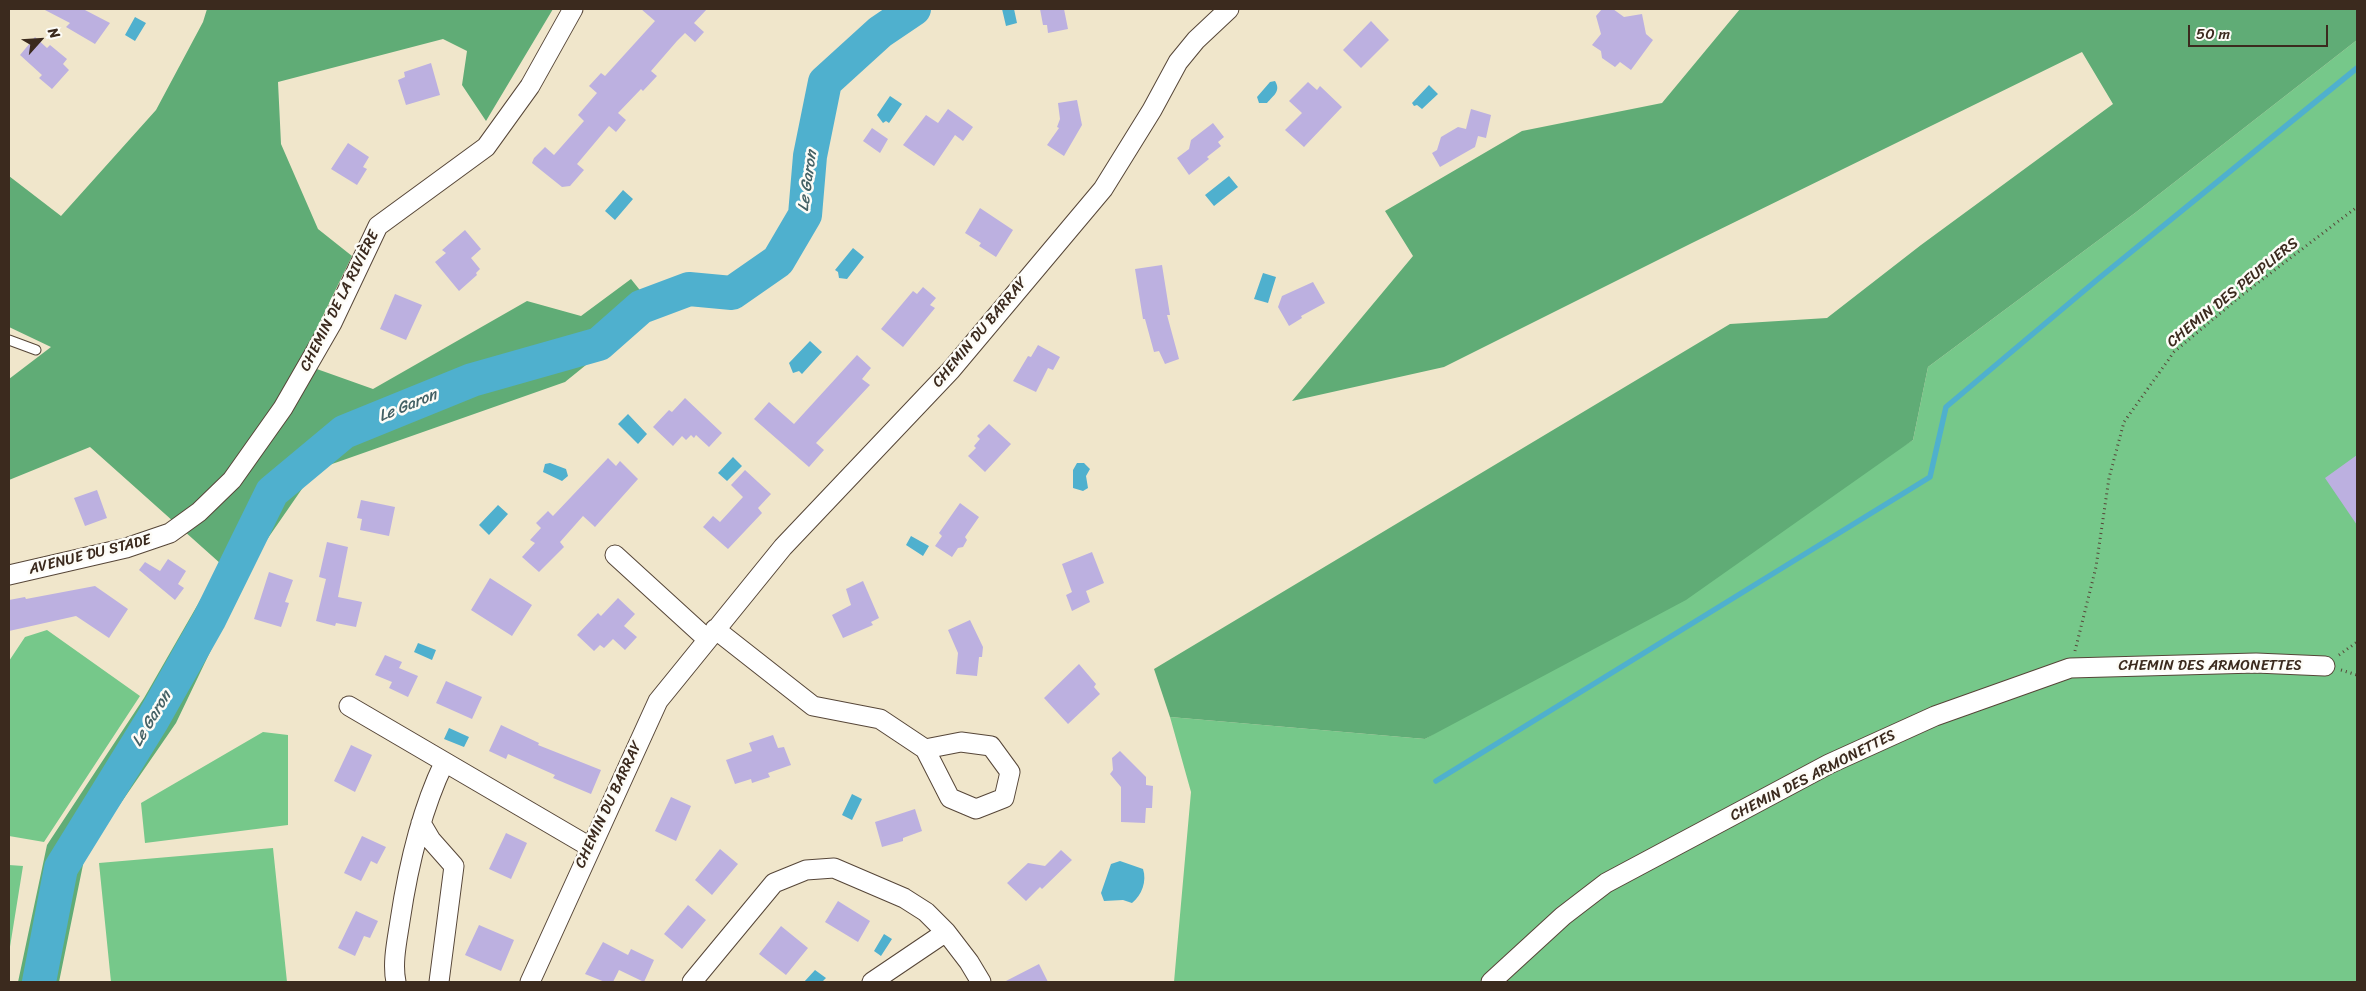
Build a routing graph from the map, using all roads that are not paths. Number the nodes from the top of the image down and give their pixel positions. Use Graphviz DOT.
graph roads {
  1 [pos="574,9"];
  2 [pos="1229,9"];
  3 [pos="9,340"];
  4 [pos="36,350"];
  5 [pos="170,533"];
  6 [pos="615,555"];
  7 [pos="9,575"];
  8 [pos="711,634"];
  9 [pos="2325,666"];
  10 [pos="350,706"];
  11 [pos="925,749"];
  12 [pos="444,763"];
  13 [pos="421,823"];
  14 [pos="590,847"];
  15 [pos="946,932"];
  16 [pos="396,982"];
  17 [pos="439,982"];
  18 [pos="530,982"];
  19 [pos="692,982"];
  20 [pos="872,982"];
  21 [pos="981,982"];
  22 [pos="1491,982"];
  1 -- 5 [label="street, CHEMIN DE LA RIVIÈRE"];
  2 -- 8 [label="street, CHEMIN DU BARRAY"];
  3 -- 4 [label="lane"];
  5 -- 7 [label="street, AVENUE DU STADE"];
  6 -- 8 [label="street"];
  8 -- 11 [label="street"];
  8 -- 14 [label="street, CHEMIN DU BARRAY"];
  9 -- 22 [label="street, CHEMIN DES ARMONETTES"];
  10 -- 12 [label="street"];
  11 -- 11 [label="street"];
  12 -- 13 [label="street"];
  12 -- 14 [label="street"];
  13 -- 16 [label="street"];
  13 -- 17 [label="street"];
  14 -- 18 [label="street, CHEMIN DU BARRAY"];
  15 -- 19 [label="street"];
  15 -- 20 [label="street"];
  15 -- 21 [label="street"];
}
